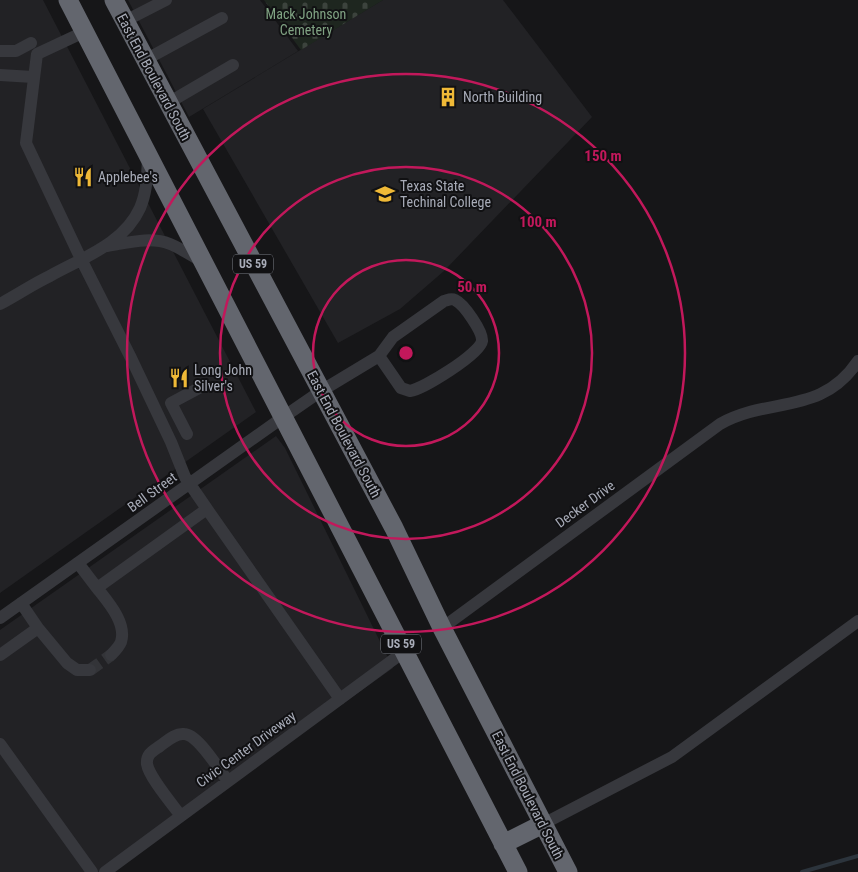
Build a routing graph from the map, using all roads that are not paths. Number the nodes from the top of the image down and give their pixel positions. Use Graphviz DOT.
graph roads {
  1 [pos="68,0"];
  2 [pos="114,0"];
  3 [pos="166,0"];
  4 [pos="222,18"];
  5 [pos="125,21"];
  6 [pos="84,32"];
  7 [pos="32,43"];
  8 [pos="0,52"];
  9 [pos="145,60"];
  10 [pos="233,65"];
  11 [pos="0,74"];
  12 [pos="33,77"];
  13 [pos="168,103"];
  14 [pos="148,158"];
  15 [pos="107,246"];
  16 [pos="81,259"];
  17 [pos="201,261"];
  18 [pos="0,304"];
  19 [pos="379,356"];
  20 [pos="858,361"];
  21 [pos="200,388"];
  22 [pos="321,390"];
  23 [pos="282,418"];
  24 [pos="187,434"];
  25 [pos="189,483"];
  26 [pos="207,509"];
  27 [pos="78,563"];
  28 [pos="97,588"];
  29 [pos="21,603"];
  30 [pos="0,618"];
  31 [pos="858,621"];
  32 [pos="38,628"];
  33 [pos="442,628"];
  34 [pos="405,651"];
  35 [pos="0,655"];
  36 [pos="111,655"];
  37 [pos="90,670"];
  38 [pos="340,699"];
  39 [pos="0,744"];
  40 [pos="228,781"];
  41 [pos="181,816"];
  42 [pos="543,824"];
  43 [pos="503,844"];
  44 [pos="92,872"];
  45 [pos="105,872"];
  46 [pos="518,872"];
  47 [pos="568,872"];
  1 -- 6 [label="highway, US 59"];
  2 -- 5 [label="highway, East End Boulevard South / US 59"];
  3 -- 5 [label="street"];
  4 -- 9 [label="street"];
  5 -- 9 [label="highway, East End Boulevard South / US 59"];
  6 -- 12 [label="street"];
  6 -- 14 [label="highway, US 59"];
  7 -- 8 [label="street"];
  9 -- 13 [label="highway, East End Boulevard South / US 59"];
  10 -- 13 [label="street"];
  11 -- 12 [label="street"];
  12 -- 16 [label="street"];
  13 -- 22 [label="highway, East End Boulevard South / US 59"];
  14 -- 15 [label="street"];
  14 -- 17 [label="highway, US 59"];
  15 -- 16 [label="street"];
  15 -- 17 [label="street"];
  16 -- 18 [label="street"];
  16 -- 25 [label="street"];
  17 -- 23 [label="highway, US 59"];
  19 -- 19 [label="street"];
  19 -- 22 [label="street, Bell Street"];
  20 -- 33 [label="street, Decker Drive"];
  21 -- 24 [label="street"];
  22 -- 23 [label="street, Bell Street"];
  22 -- 33 [label="highway, East End Boulevard South / US 59"];
  23 -- 25 [label="street, Bell Street"];
  23 -- 34 [label="highway, US 59"];
  25 -- 26 [label="street"];
  25 -- 27 [label="street, Bell Street"];
  26 -- 28 [label="street"];
  26 -- 38 [label="street"];
  27 -- 28 [label="street"];
  27 -- 29 [label="street, Bell Street"];
  28 -- 36 [label="street"];
  29 -- 30 [label="street, Bell Street"];
  29 -- 32 [label="street"];
  31 -- 42 [label="street"];
  32 -- 35 [label="street"];
  32 -- 37 [label="street"];
  33 -- 42 [label="highway, East End Boulevard South / US 59"];
  34 -- 38 [label="street, Civic Center Driveway"];
  34 -- 43 [label="highway, US 59"];
  38 -- 40 [label="street, Civic Center Driveway"];
  39 -- 44 [label="street"];
  40 -- 41 [label="street, Civic Center Driveway"];
  40 -- 41 [label="street"];
  41 -- 45 [label="street, Civic Center Driveway"];
  42 -- 43 [label="highway"];
  42 -- 47 [label="highway, East End Boulevard South / US 59"];
  43 -- 46 [label="highway, US 59"];
}
